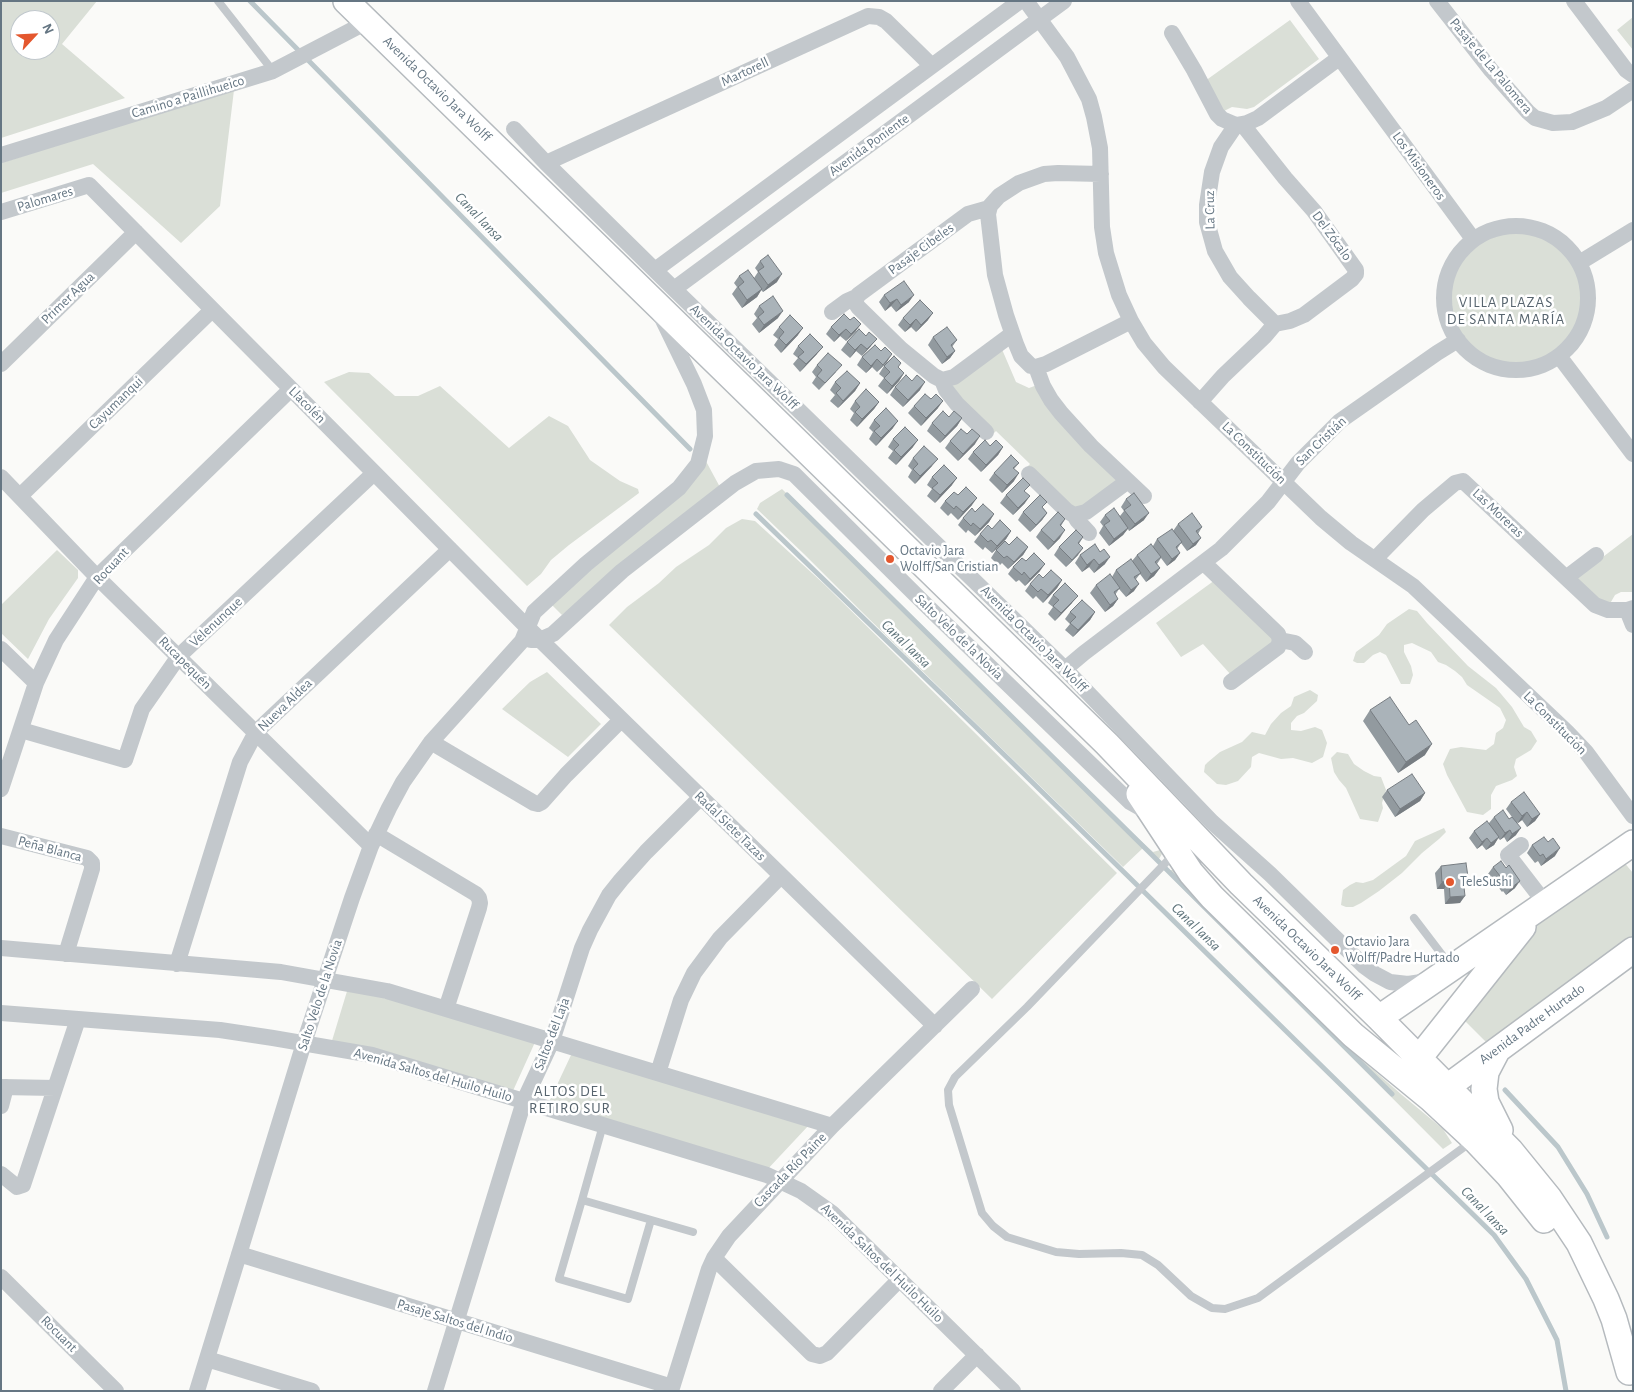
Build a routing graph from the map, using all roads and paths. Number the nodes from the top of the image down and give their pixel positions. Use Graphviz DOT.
graph roads {
  1 [pos="218,1"];
  2 [pos="346,1"];
  3 [pos="1020,1"];
  4 [pos="1026,1"];
  5 [pos="1064,1"];
  6 [pos="1298,1"];
  7 [pos="1437,1"];
  8 [pos="1574,1"];
  9 [pos="1039,19"];
  10 [pos="367,22"];
  11 [pos="1172,33"];
  12 [pos="1339,58"];
  13 [pos="932,66"];
  14 [pos="273,71"];
  15 [pos="1633,75"];
  16 [pos="1633,90"];
  17 [pos="1239,125"];
  18 [pos="514,129"];
  19 [pos="1,155"];
  20 [pos="546,163"];
  21 [pos="1101,174"];
  22 [pos="89,185"];
  23 [pos="989,208"];
  24 [pos="1,212"];
  25 [pos="1633,230"];
  26 [pos="136,232"];
  27 [pos="1473,239"];
  28 [pos="1577,260"];
  29 [pos="656,270"];
  30 [pos="664,294"];
  31 [pos="856,297"];
  32 [pos="212,310"];
  33 [pos="832,312"];
  34 [pos="1130,321"];
  35 [pos="1276,324"];
  36 [pos="1012,334"];
  37 [pos="1458,340"];
  38 [pos="1559,356"];
  39 [pos="1,364"];
  40 [pos="1036,367"];
  41 [pos="942,380"];
  42 [pos="291,389"];
  43 [pos="1200,402"];
  44 [pos="986,432"];
  45 [pos="1633,454"];
  46 [pos="374,473"];
  47 [pos="1029,474"];
  48 [pos="1,477"];
  49 [pos="1128,481"];
  50 [pos="1283,482"];
  51 [pos="20,496"];
  52 [pos="1144,496"];
  53 [pos="1074,515"];
  54 [pos="1089,533"];
  55 [pos="450,549"];
  56 [pos="1596,555"];
  57 [pos="1375,559"];
  58 [pos="1204,562"];
  59 [pos="98,577"];
  60 [pos="1567,578"];
  61 [pos="1631,615"];
  62 [pos="524,631"];
  63 [pos="539,640"];
  64 [pos="1280,640"];
  65 [pos="1,649"];
  66 [pos="1305,652"];
  67 [pos="179,656"];
  68 [pos="1065,669"];
  69 [pos="36,682"];
  70 [pos="1231,682"];
  71 [pos="621,720"];
  72 [pos="20,730"];
  73 [pos="256,732"];
  74 [pos="431,742"];
  75 [pos="1107,744"];
  76 [pos="1,789"];
  77 [pos="701,797"];
  78 [pos="1153,816"];
  79 [pos="1633,816"];
  80 [pos="1,836"];
  81 [pos="373,840"];
  82 [pos="1633,843"];
  83 [pos="1521,844"];
  84 [pos="1176,851"];
  85 [pos="781,876"];
  86 [pos="1542,905"];
  87 [pos="1414,918"];
  88 [pos="1,948"];
  89 [pos="1633,950"];
  90 [pos="66,954"];
  91 [pos="177,964"];
  92 [pos="1448,970"];
  93 [pos="326,980"];
  94 [pos="972,989"];
  95 [pos="446,1009"];
  96 [pos="1,1013"];
  97 [pos="1379,1018"];
  98 [pos="78,1019"];
  99 [pos="935,1026"];
  100 [pos="552,1041"];
  101 [pos="304,1043"];
  102 [pos="1498,1050"];
  103 [pos="1412,1068"];
  104 [pos="658,1073"];
  105 [pos="4,1087"];
  106 [pos="55,1088"];
  107 [pos="1439,1093"];
  108 [pos="524,1101"];
  109 [pos="1,1106"];
  110 [pos="603,1125"];
  111 [pos="832,1126"];
  112 [pos="1474,1139"];
  113 [pos="1510,1150"];
  114 [pos="1,1174"];
  115 [pos="781,1181"];
  116 [pos="582,1200"];
  117 [pos="651,1220"];
  118 [pos="693,1232"];
  119 [pos="238,1254"];
  120 [pos="714,1258"];
  121 [pos="1,1277"];
  122 [pos="900,1279"];
  123 [pos="456,1321"];
  124 [pos="977,1355"];
  125 [pos="207,1359"];
  126 [pos="1631,1377"];
  127 [pos="672,1389"];
  128 [pos="116,1391"];
  129 [pos="197,1391"];
  130 [pos="312,1391"];
  131 [pos="435,1391"];
  132 [pos="941,1391"];
  133 [pos="1013,1391"];
  1 -- 14 [label="lane"];
  2 -- 10 [label="main road, Avenida Octavio Jara Wolff"];
  3 -- 13 [label="street, Avenida Poniente"];
  4 -- 9 [label="street, La Constitución"];
  5 -- 9 [label="street, Avenida Poniente"];
  6 -- 12 [label="street, Los Misioneros"];
  7 -- 16 [label="street, Pasaje de La Palomera"];
  8 -- 15 [label="street"];
  9 -- 21 [label="street, La Constitución"];
  9 -- 30 [label="street, Avenida Poniente"];
  10 -- 14 [label="street, Camino a Paillihueico"];
  10 -- 30 [label="main road, Avenida Octavio Jara Wolff"];
  11 -- 17 [label="street, Del Zócalo"];
  12 -- 17 [label="street, La Cruz"];
  12 -- 27 [label="street, Los Misioneros"];
  13 -- 20 [label="street, Martorell"];
  13 -- 29 [label="street, Avenida Poniente"];
  14 -- 19 [label="street, Camino a Paillihueico"];
  17 -- 35 [label="street, La Cruz"];
  17 -- 35 [label="street, Del Zócalo"];
  18 -- 20 [label="street, Avenida Octavio Jara Wolff"];
  20 -- 29 [label="street, Avenida Octavio Jara Wolff"];
  21 -- 23 [label="street, Pasaje Cibeles"];
  21 -- 34 [label="street, La Constitución"];
  22 -- 24 [label="street, Palomares"];
  22 -- 26 [label="street, Llacolén"];
  23 -- 31 [label="street, Pasaje Cibeles"];
  23 -- 36 [label="street"];
  25 -- 28 [label="street"];
  26 -- 32 [label="street, Llacolén"];
  26 -- 39 [label="street, Primer Agua"];
  27 -- 28 [label="street"];
  27 -- 37 [label="street"];
  28 -- 38 [label="street"];
  29 -- 30 [label="street, Avenida Octavio Jara Wolff"];
  30 -- 62 [label="street, Salto Velo de la Novia"];
  30 -- 68 [label="street, Avenida Octavio Jara Wolff"];
  30 -- 75 [label="main road, Avenida Octavio Jara Wolff"];
  31 -- 33 [label="street, Pasaje Cibeles"];
  31 -- 41 [label="street"];
  32 -- 42 [label="street, Llacolén"];
  32 -- 51 [label="street, Cayumanqui"];
  34 -- 40 [label="street"];
  34 -- 43 [label="street, La Constitución"];
  35 -- 43 [label="street"];
  36 -- 40 [label="street"];
  36 -- 41 [label="street"];
  37 -- 38 [label="street"];
  37 -- 50 [label="street, San Cristián"];
  38 -- 45 [label="street"];
  40 -- 49 [label="street"];
  41 -- 44 [label="street"];
  42 -- 46 [label="street, Llacolén"];
  42 -- 59 [label="street, Rocuant"];
  43 -- 50 [label="street, La Constitución"];
  46 -- 55 [label="street, Llacolén"];
  46 -- 67 [label="street, Velenunque"];
  47 -- 53 [label="street"];
  48 -- 51 [label="street, Rucapequén"];
  49 -- 52 [label="street"];
  49 -- 53 [label="street"];
  50 -- 57 [label="street, La Constitución"];
  50 -- 58 [label="street, San Cristián"];
  51 -- 59 [label="street, Rucapequén"];
  53 -- 54 [label="street"];
  55 -- 62 [label="street, Llacolén"];
  55 -- 73 [label="street, Nueva Aldea"];
  56 -- 60 [label="street"];
  57 -- 60 [label="street, Las Moreras"];
  57 -- 79 [label="street, La Constitución"];
  58 -- 64 [label="street"];
  58 -- 68 [label="street, San Cristián"];
  59 -- 67 [label="street, Rucapequén"];
  59 -- 69 [label="street, Rocuant"];
  60 -- 61 [label="street, Las Moreras"];
  62 -- 63 [label="street, Salto Velo de la Novia"];
  62 -- 74 [label="street, Salto Velo de la Novia"];
  63 -- 71 [label="street, Radal Siete Tazas"];
  63 -- 78 [label="street, Salto Velo de la Novia"];
  64 -- 66 [label="street"];
  64 -- 70 [label="street"];
  65 -- 69 [label="street"];
  67 -- 72 [label="street, Velenunque"];
  67 -- 73 [label="street, Rucapequén"];
  68 -- 92 [label="street, Avenida Octavio Jara Wolff"];
  69 -- 72 [label="street, Rocuant"];
  71 -- 74 [label="street"];
  71 -- 77 [label="street, Radal Siete Tazas"];
  72 -- 76 [label="street, Rocuant"];
  73 -- 81 [label="street, Rucapequén"];
  73 -- 91 [label="street, Nueva Aldea"];
  74 -- 81 [label="street, Salto Velo de la Novia"];
  75 -- 78 [label="main road, Avenida Octavio Jara Wolff"];
  75 -- 97 [label="main road, Avenida Octavio Jara Wolff"];
  77 -- 85 [label="street, Radal Siete Tazas"];
  77 -- 100 [label="street, Saltos del Laja"];
  78 -- 84 [label="main road, Avenida Octavio Jara Wolff"];
  80 -- 90 [label="street, Peña Blanca"];
  81 -- 93 [label="street, Salto Velo de la Novia"];
  81 -- 95 [label="street, Rucapequén"];
  82 -- 86 [label="main road"];
  83 -- 86 [label="street"];
  84 -- 103 [label="main road, Avenida Octavio Jara Wolff"];
  84 -- 112 [label="lane"];
  85 -- 99 [label="street, Radal Siete Tazas"];
  85 -- 104 [label="street"];
  86 -- 92 [label="main road"];
  86 -- 103 [label="main road"];
  87 -- 92 [label="lane"];
  88 -- 90 [label="street"];
  89 -- 102 [label="main road, Avenida Padre Hurtado"];
  90 -- 91 [label="street"];
  91 -- 93 [label="street"];
  92 -- 97 [label="main road"];
  93 -- 95 [label="street"];
  93 -- 101 [label="street, Salto Velo de la Novia"];
  94 -- 99 [label="street, Cascada Río Paine"];
  95 -- 100 [label="street"];
  96 -- 98 [label="street, Avenida Saltos del Huilo Huilo"];
  97 -- 103 [label="main road, Avenida Octavio Jara Wolff"];
  98 -- 101 [label="street, Avenida Saltos del Huilo Huilo"];
  98 -- 106 [label="street"];
  99 -- 111 [label="street, Cascada Río Paine"];
  100 -- 104 [label="street"];
  100 -- 108 [label="street, Saltos del Laja"];
  101 -- 108 [label="street, Avenida Saltos del Huilo Huilo"];
  101 -- 119 [label="street, Salto Velo de la Novia"];
  102 -- 107 [label="main road, Avenida Padre Hurtado"];
  102 -- 113 [label="main road"];
  103 -- 107 [label="main road, Avenida Octavio Jara Wolff"];
  104 -- 111 [label="street"];
  105 -- 106 [label="street"];
  105 -- 109 [label="street"];
  106 -- 114 [label="street"];
  107 -- 112 [label="main road"];
  107 -- 113 [label="main road, Avenida Octavio Jara Wolff"];
  108 -- 110 [label="street, Avenida Saltos del Huilo Huilo"];
  108 -- 123 [label="street, Saltos del Laja"];
  110 -- 115 [label="street, Avenida Saltos del Huilo Huilo"];
  110 -- 116 [label="lane"];
  111 -- 115 [label="street, Cascada Río Paine"];
  112 -- 126 [label="main road"];
  113 -- 126 [label="main road"];
  115 -- 120 [label="street, Cascada Río Paine"];
  115 -- 122 [label="street, Avenida Saltos del Huilo Huilo"];
  116 -- 117 [label="lane"];
  116 -- 117 [label="lane"];
  117 -- 118 [label="lane"];
  119 -- 123 [label="street, Pasaje Saltos del Indio"];
  119 -- 125 [label="street, Salto Velo de la Novia"];
  120 -- 122 [label="street"];
  120 -- 127 [label="street, Cascada Río Paine"];
  121 -- 128 [label="street, Rocuant"];
  122 -- 124 [label="street, Avenida Saltos del Huilo Huilo"];
  123 -- 127 [label="street, Pasaje Saltos del Indio"];
  123 -- 131 [label="street, Saltos del Laja"];
  124 -- 132 [label="street"];
  124 -- 133 [label="street, Avenida Saltos del Huilo Huilo"];
  125 -- 129 [label="street, Salto Velo de la Novia"];
  125 -- 130 [label="street"];
}
